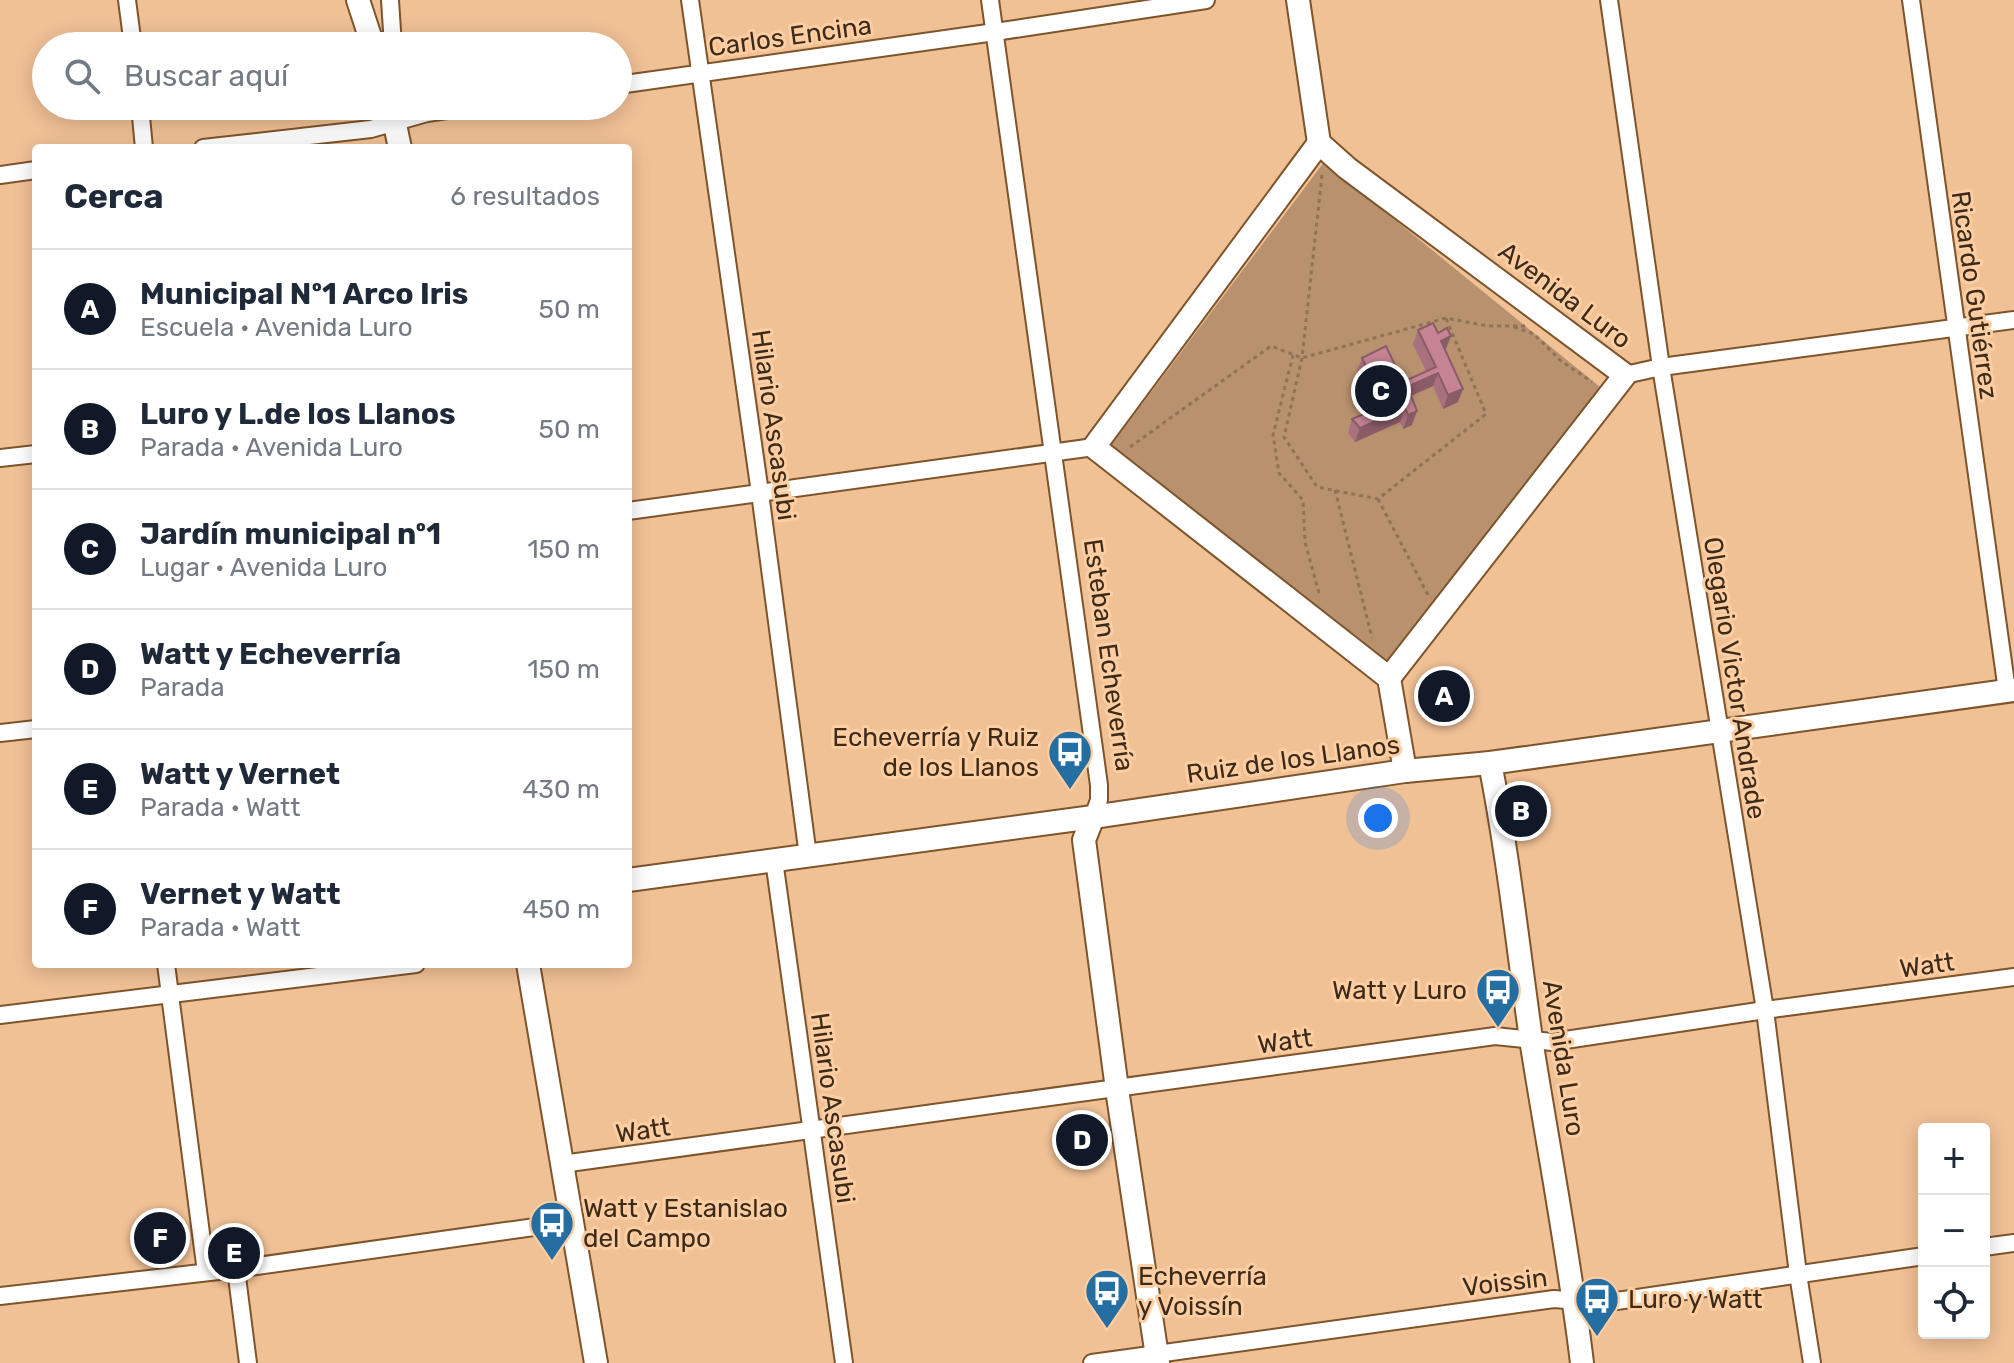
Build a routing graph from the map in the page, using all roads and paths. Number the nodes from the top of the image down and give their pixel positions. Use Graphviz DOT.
graph roads {
  1 [pos="127,0"];
  2 [pos="358,0"];
  3 [pos="390,0"];
  4 [pos="690,0"];
  5 [pos="990,0"];
  6 [pos="1206,0"];
  7 [pos="1298,0"];
  8 [pos="1609,0"];
  9 [pos="1911,0"];
  10 [pos="131,32"];
  11 [pos="368,32"];
  12 [pos="392,32"];
  13 [pos="995,32"];
  14 [pos="700,73"];
  15 [pos="632,83"];
  16 [pos="141,120"];
  17 [pos="382,120"];
  18 [pos="395,120"];
  19 [pos="144,144"];
  20 [pos="238,144"];
  21 [pos="399,144"];
  22 [pos="1321,152"];
  23 [pos="32,171"];
  24 [pos="0,175"];
  25 [pos="1513,316"];
  26 [pos="1446,318"];
  27 [pos="2014,320"];
  28 [pos="1512,326"];
  29 [pos="1525,326"];
  30 [pos="1956,327"];
  31 [pos="1293,355"];
  32 [pos="1302,358"];
  33 [pos="1661,367"];
  34 [pos="1625,375"];
  35 [pos="1094,447"];
  36 [pos="1129,448"];
  37 [pos="1052,453"];
  38 [pos="32,454"];
  39 [pos="0,458"];
  40 [pos="1335,490"];
  41 [pos="760,493"];
  42 [pos="1378,499"];
  43 [pos="632,510"];
  44 [pos="1428,595"];
  45 [pos="1321,602"];
  46 [pos="1372,641"];
  47 [pos="1389,678"];
  48 [pos="2010,691"];
  49 [pos="32,729"];
  50 [pos="1719,730"];
  51 [pos="0,733"];
  52 [pos="1490,763"];
  53 [pos="1405,771"];
  54 [pos="1093,817"];
  55 [pos="808,856"];
  56 [pos="774,860"];
  57 [pos="632,879"];
  58 [pos="166,968"];
  59 [pos="382,968"];
  60 [pos="529,968"];
  61 [pos="2014,977"];
  62 [pos="169,993"];
  63 [pos="1765,1010"];
  64 [pos="0,1015"];
  65 [pos="1532,1040"];
  66 [pos="1117,1089"];
  67 [pos="812,1130"];
  68 [pos="562,1164"];
  69 [pos="570,1222"];
  70 [pos="2014,1243"];
  71 [pos="1990,1246"];
  72 [pos="1918,1257"];
  73 [pos="236,1269"];
  74 [pos="206,1272"];
  75 [pos="1798,1274"];
  76 [pos="0,1296"];
  77 [pos="1575,1300"];
  78 [pos="1158,1358"];
  79 [pos="248,1363"];
  80 [pos="596,1363"];
  81 [pos="844,1363"];
  82 [pos="1092,1363"];
  83 [pos="1582,1363"];
  84 [pos="1812,1363"];
  1 -- 10 [label="street"];
  2 -- 11 [label="street"];
  3 -- 12 [label="street"];
  4 -- 14 [label="street, Hilario Ascasubi"];
  5 -- 13 [label="street, Esteban Echeverría"];
  6 -- 13 [label="street, Carlos Encina"];
  7 -- 22 [label="street"];
  8 -- 33 [label="street, Olegario Victor Andrade"];
  9 -- 30 [label="street, Ricardo Gutiérrez"];
  13 -- 14 [label="street, Carlos Encina"];
  13 -- 37 [label="street, Esteban Echeverría"];
  14 -- 15 [label="street, Carlos Encina"];
  14 -- 41 [label="street, Hilario Ascasubi"];
  16 -- 19 [label="street"];
  17 -- 20 [label="street"];
  18 -- 21 [label="street"];
  22 -- 32 [label="path"];
  22 -- 34 [label="street, Avenida Luro"];
  22 -- 35 [label="street"];
  23 -- 24 [label="street"];
  25 -- 29 [label="path"];
  26 -- 28 [label="path"];
  26 -- 32 [label="path"];
  26 -- 42 [label="path"];
  27 -- 30 [label="street"];
  28 -- 29 [label="path"];
  28 -- 29 [label="path"];
  30 -- 33 [label="street"];
  30 -- 48 [label="street, Ricardo Gutiérrez"];
  31 -- 32 [label="path"];
  31 -- 36 [label="path"];
  31 -- 45 [label="path"];
  32 -- 40 [label="path"];
  33 -- 34 [label="street"];
  33 -- 50 [label="street, Olegario Victor Andrade"];
  34 -- 47 [label="street, Avenida Luro"];
  35 -- 37 [label="street"];
  35 -- 47 [label="street"];
  37 -- 41 [label="street"];
  37 -- 54 [label="street, Esteban Echeverría"];
  38 -- 39 [label="street"];
  40 -- 42 [label="path"];
  40 -- 46 [label="path"];
  41 -- 43 [label="street"];
  41 -- 55 [label="street, Hilario Ascasubi"];
  42 -- 44 [label="path"];
  47 -- 53 [label="street"];
  48 -- 50 [label="street, Ruiz de los Llanos"];
  49 -- 51 [label="street"];
  50 -- 52 [label="street, Ruiz de los Llanos"];
  50 -- 63 [label="street, Olegario Victor Andrade"];
  52 -- 53 [label="street, Ruiz de los Llanos"];
  52 -- 65 [label="street, Avenida Luro"];
  53 -- 54 [label="street, Ruiz de los Llanos"];
  54 -- 55 [label="street, Ruiz de los Llanos"];
  54 -- 66 [label="street, Esteban Echeverría"];
  55 -- 56 [label="street, Ruiz de los Llanos"];
  56 -- 57 [label="street, Ruiz de los Llanos"];
  56 -- 67 [label="street, Hilario Ascasubi"];
  58 -- 62 [label="street"];
  59 -- 62 [label="street"];
  60 -- 68 [label="street"];
  61 -- 63 [label="street, Watt"];
  62 -- 64 [label="street"];
  62 -- 74 [label="street"];
  63 -- 65 [label="street, Watt"];
  63 -- 75 [label="street, Olegario Victor Andrade"];
  65 -- 66 [label="street, Watt"];
  65 -- 77 [label="street, Avenida Luro"];
  66 -- 67 [label="street, Watt"];
  66 -- 78 [label="street, Esteban Echeverría"];
  67 -- 68 [label="street, Watt"];
  67 -- 81 [label="street, Hilario Ascasubi"];
  68 -- 69 [label="street"];
  69 -- 73 [label="street"];
  69 -- 80 [label="street"];
  70 -- 71 [label="street"];
  72 -- 75 [label="street, Voissin"];
  73 -- 74 [label="street"];
  73 -- 79 [label="street"];
  74 -- 76 [label="street"];
  75 -- 77 [label="street, Voissin"];
  75 -- 84 [label="street, Olegario Victor Andrade"];
  77 -- 78 [label="street, Voissin"];
  77 -- 83 [label="street, Avenida Luro"];
  78 -- 82 [label="street, Voissin"];
}
